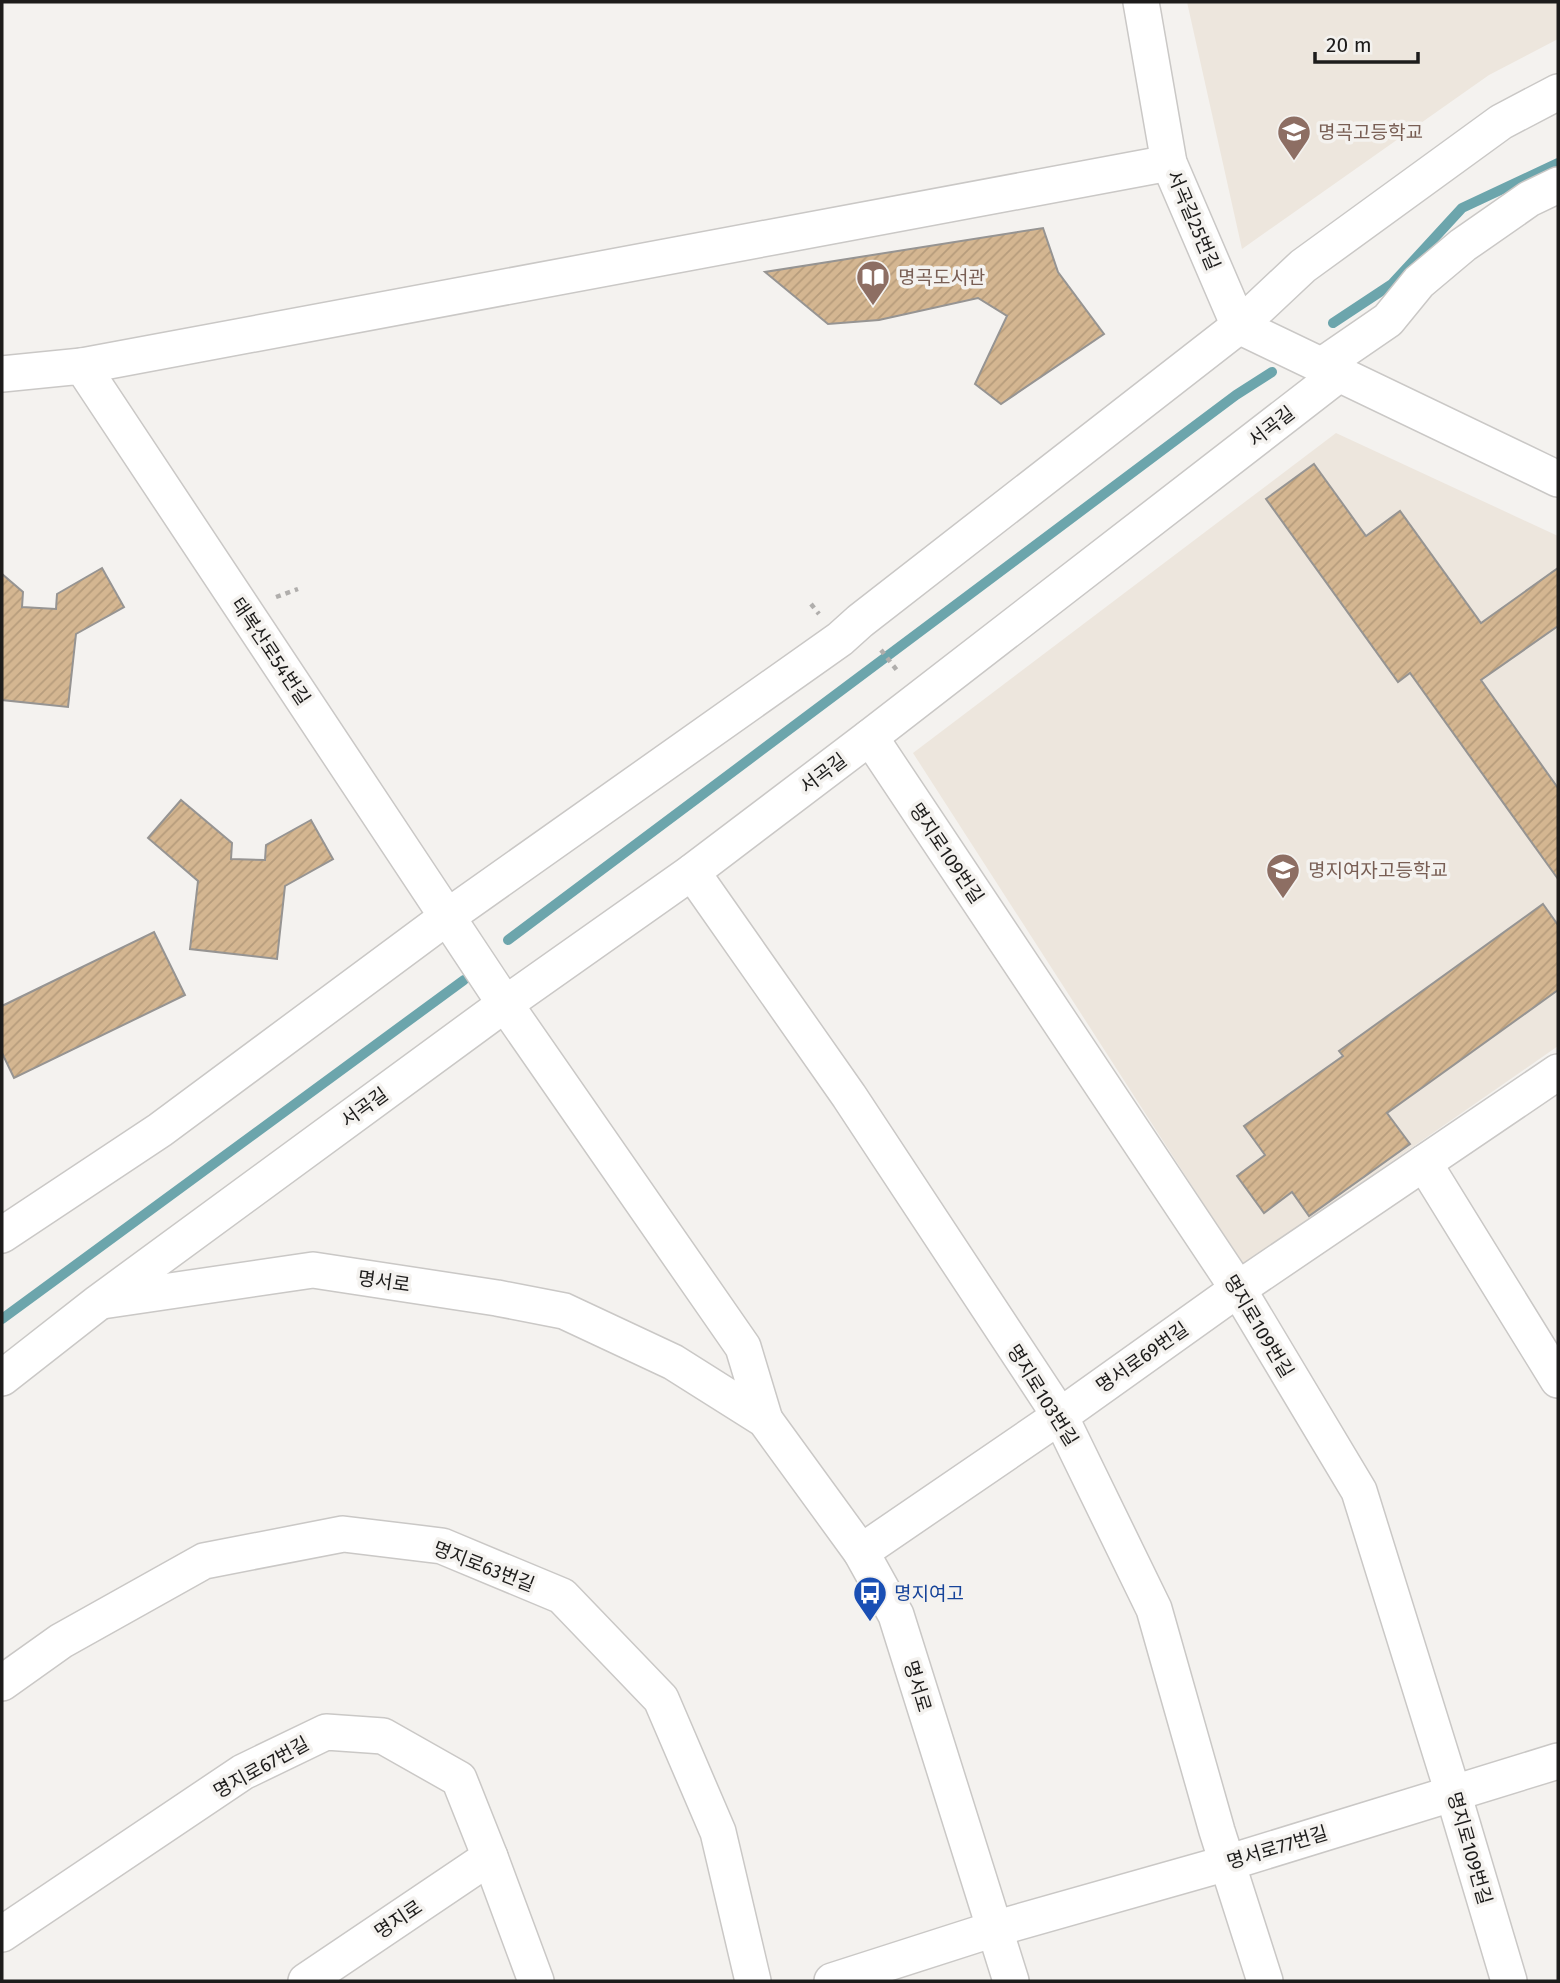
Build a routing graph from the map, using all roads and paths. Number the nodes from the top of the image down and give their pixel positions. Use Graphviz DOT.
graph roads {
  1 [pos="1141,2"];
  2 [pos="1558,92"];
  3 [pos="1170,163"];
  4 [pos="1558,185"];
  5 [pos="1239,326"];
  6 [pos="82,366"];
  7 [pos="1330,370"];
  8 [pos="2,374"];
  9 [pos="1558,479"];
  10 [pos="860,621"];
  11 [pos="918,700"];
  12 [pos="870,737"];
  13 [pos="692,872"];
  14 [pos="447,917"];
  15 [pos="505,1004"];
  16 [pos="1558,1072"];
  17 [pos="1424,1163"];
  18 [pos="2,1235"];
  19 [pos="1238,1289"];
  20 [pos="99,1302"];
  21 [pos="2,1378"];
  22 [pos="1558,1380"];
  23 [pos="1060,1416"];
  24 [pos="765,1420"];
  25 [pos="861,1552"];
  26 [pos="2,1683"];
  27 [pos="1558,1761"];
  28 [pos="1453,1793"];
  29 [pos="491,1857"];
  30 [pos="1227,1863"];
  31 [pos="994,1929"];
  32 [pos="2,1934"];
  33 [pos="306,1981"];
  34 [pos="536,1981"];
  35 [pos="753,1981"];
  36 [pos="832,1981"];
  37 [pos="1011,1981"];
  38 [pos="1265,1981"];
  39 [pos="1509,1981"];
  1 -- 3 [label="street, 서곡길25번길"];
  2 -- 5 [label="street"];
  3 -- 5 [label="street, 서곡길25번길"];
  3 -- 6 [label="street"];
  4 -- 7 [label="street, 서곡길"];
  5 -- 7 [label="street"];
  5 -- 10 [label="street"];
  6 -- 8 [label="street"];
  6 -- 14 [label="street, 태복산로54번길"];
  7 -- 9 [label="street"];
  7 -- 11 [label="street, 서곡길"];
  10 -- 11 [label="path"];
  10 -- 14 [label="street"];
  11 -- 12 [label="street, 서곡길"];
  12 -- 13 [label="street, 서곡길"];
  12 -- 19 [label="street, 명지로109번길"];
  13 -- 15 [label="street, 서곡길"];
  13 -- 23 [label="street, 명지로103번길"];
  14 -- 15 [label="street, 태복산로54번길"];
  14 -- 18 [label="street"];
  15 -- 20 [label="street, 서곡길"];
  15 -- 24 [label="street, 명서로"];
  16 -- 17 [label="street, 명서로69번길"];
  17 -- 19 [label="street, 명서로69번길"];
  17 -- 22 [label="street"];
  19 -- 23 [label="street, 명서로69번길"];
  19 -- 28 [label="street, 명지로109번길"];
  20 -- 21 [label="street, 명서로"];
  20 -- 24 [label="street, 명서로"];
  23 -- 25 [label="street, 명서로69번길"];
  23 -- 30 [label="street, 명지로103번길"];
  24 -- 25 [label="street, 명서로"];
  25 -- 31 [label="street, 명서로"];
  26 -- 35 [label="street, 명지로63번길"];
  27 -- 28 [label="street, 명서로77번길"];
  28 -- 30 [label="street, 명서로77번길"];
  28 -- 39 [label="street, 명지로109번길"];
  29 -- 32 [label="street, 명지로67번길"];
  29 -- 33 [label="street, 명지로"];
  29 -- 34 [label="street, 명지로67번길"];
  30 -- 31 [label="street, 명서로77번길"];
  30 -- 38 [label="street, 명지로103번길"];
  31 -- 36 [label="street, 명서로77번길"];
  31 -- 37 [label="street, 명서로"];
}
